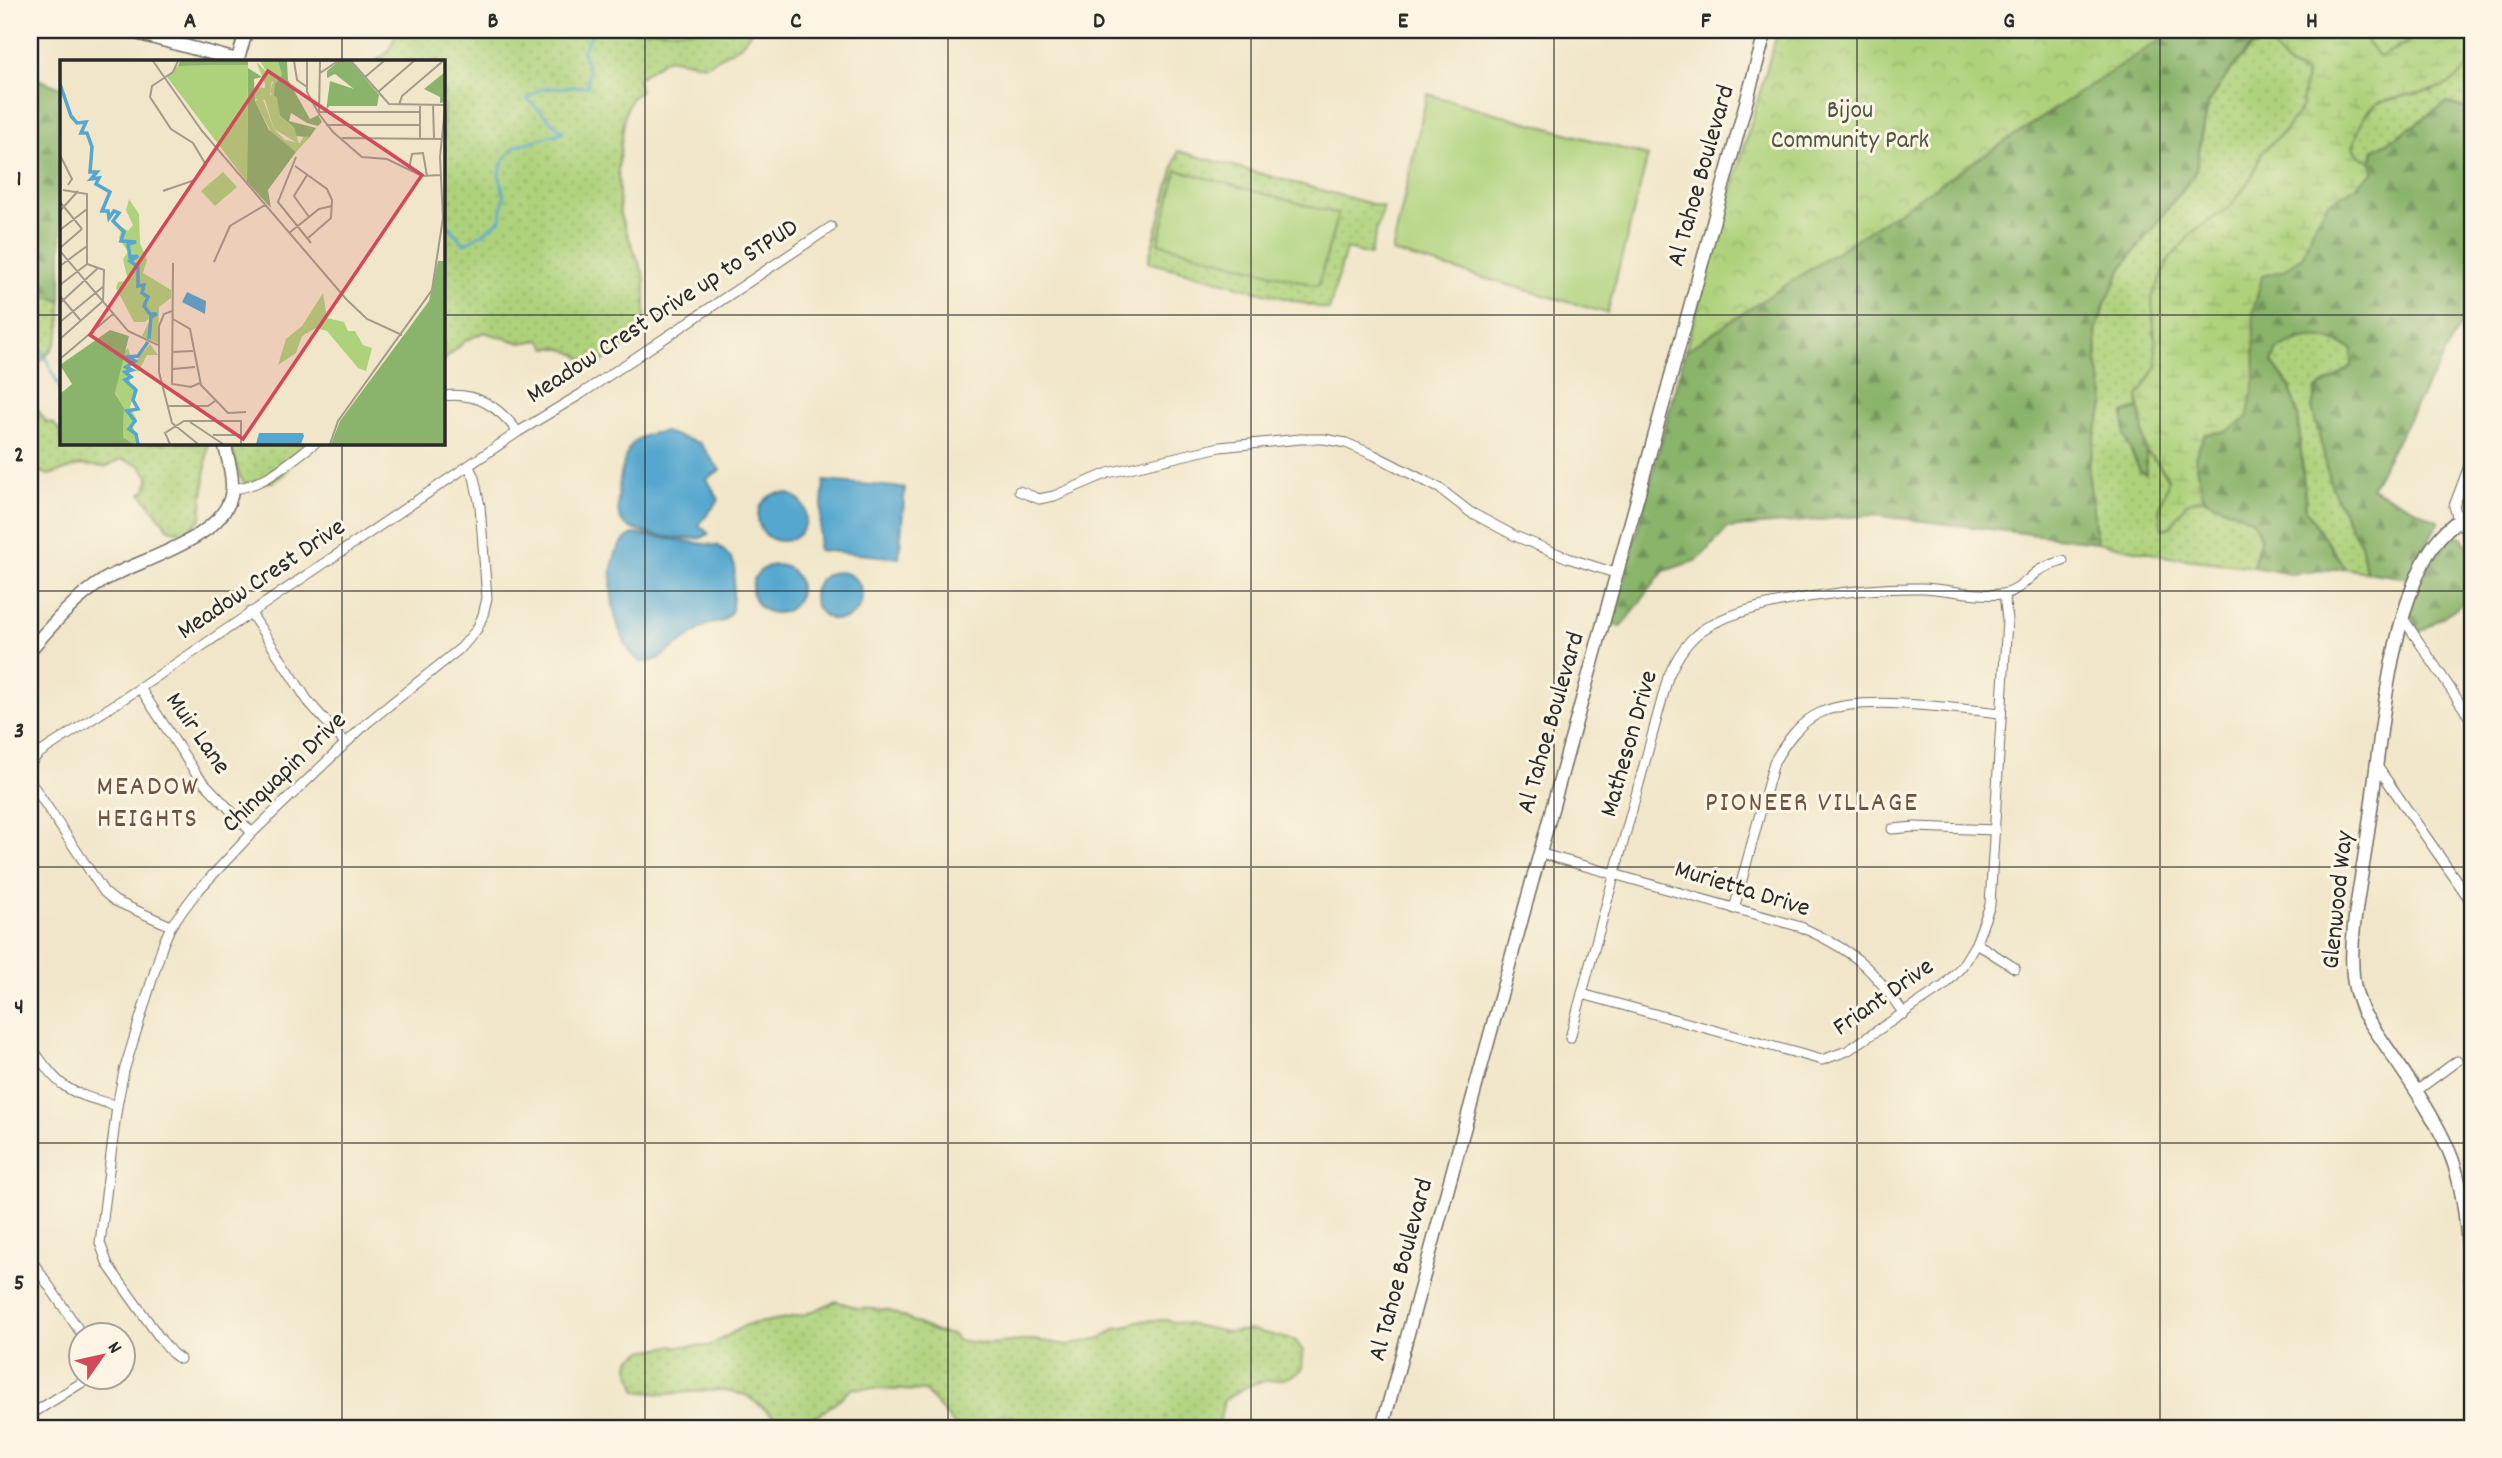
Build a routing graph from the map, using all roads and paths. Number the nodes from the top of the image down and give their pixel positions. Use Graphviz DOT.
graph roads {
  1 [pos="125,30"];
  2 [pos="247,30"];
  3 [pos="1766,30"];
  4 [pos="233,60"];
  5 [pos="237,60"];
  6 [pos="831,227"];
  7 [pos="444,396"];
  8 [pos="518,432"];
  9 [pos="224,444"];
  10 [pos="314,444"];
  11 [pos="2472,458"];
  12 [pos="469,467"];
  13 [pos="232,489"];
  14 [pos="1019,491"];
  15 [pos="2472,512"];
  16 [pos="2458,520"];
  17 [pos="2472,540"];
  18 [pos="2063,561"];
  19 [pos="1618,574"];
  20 [pos="2004,594"];
  21 [pos="250,612"];
  22 [pos="2403,618"];
  23 [pos="30,650"];
  24 [pos="140,688"];
  25 [pos="2001,713"];
  26 [pos="2472,721"];
  27 [pos="345,743"];
  28 [pos="30,764"];
  29 [pos="2377,766"];
  30 [pos="30,781"];
  31 [pos="1892,829"];
  32 [pos="1994,830"];
  33 [pos="252,833"];
  34 [pos="1539,853"];
  35 [pos="1615,875"];
  36 [pos="2472,903"];
  37 [pos="1734,909"];
  38 [pos="171,926"];
  39 [pos="1976,943"];
  40 [pos="2015,968"];
  41 [pos="1583,994"];
  42 [pos="1904,1014"];
  43 [pos="1570,1038"];
  44 [pos="30,1045"];
  45 [pos="2458,1061"];
  46 [pos="2415,1092"];
  47 [pos="117,1106"];
  48 [pos="2467,1203"];
  49 [pos="30,1258"];
  50 [pos="2472,1292"];
  51 [pos="74,1322"];
  52 [pos="180,1359"];
  53 [pos="66,1392"];
  54 [pos="30,1415"];
  55 [pos="1382,1428"];
  1 -- 4 [label="main road"];
  2 -- 5 [label="main road"];
  3 -- 19 [label="main road, Al Tahoe Boulevard"];
  6 -- 8 [label="street, Meadow Crest Drive up to STPUD"];
  7 -- 8 [label="street"];
  8 -- 12 [label="street, Meadow Crest Drive"];
  9 -- 13 [label="main road"];
  10 -- 13 [label="street"];
  11 -- 16 [label="street"];
  12 -- 21 [label="street, Meadow Crest Drive"];
  12 -- 27 [label="street, Chinquapin Drive"];
  13 -- 23 [label="main road"];
  14 -- 19 [label="street"];
  15 -- 16 [label="main road, Glenwood Way"];
  16 -- 17 [label="street"];
  16 -- 22 [label="main road, Glenwood Way"];
  18 -- 20 [label="street"];
  19 -- 34 [label="main road, Al Tahoe Boulevard"];
  20 -- 25 [label="street, Friant Drive"];
  20 -- 35 [label="street, Matheson Drive"];
  21 -- 24 [label="street, Meadow Crest Drive"];
  21 -- 27 [label="street"];
  22 -- 26 [label="street"];
  22 -- 29 [label="main road, Glenwood Way"];
  24 -- 28 [label="street, Meadow Crest Drive"];
  24 -- 33 [label="street, Muir Lane"];
  25 -- 32 [label="street, Friant Drive"];
  25 -- 37 [label="street"];
  27 -- 33 [label="street, Chinquapin Drive"];
  29 -- 36 [label="street"];
  29 -- 46 [label="main road, Glenwood Way"];
  30 -- 38 [label="street"];
  31 -- 32 [label="street"];
  32 -- 39 [label="street, Friant Drive"];
  33 -- 38 [label="street, Chinquapin Drive"];
  34 -- 35 [label="street, Murietta Drive"];
  34 -- 55 [label="main road, Al Tahoe Boulevard"];
  35 -- 37 [label="street, Murietta Drive"];
  35 -- 41 [label="street, Matheson Drive"];
  37 -- 42 [label="street, Murietta Drive"];
  38 -- 47 [label="street, Chinquapin Drive"];
  39 -- 40 [label="street"];
  39 -- 42 [label="street, Friant Drive"];
  41 -- 42 [label="street, Friant Drive"];
  41 -- 43 [label="street, Matheson Drive"];
  44 -- 47 [label="street"];
  45 -- 46 [label="street"];
  46 -- 48 [label="main road, Glenwood Way"];
  47 -- 52 [label="street, Chinquapin Drive"];
  48 -- 50 [label="main road, Glenwood Way"];
  49 -- 51 [label="street"];
  53 -- 54 [label="street"];
}
